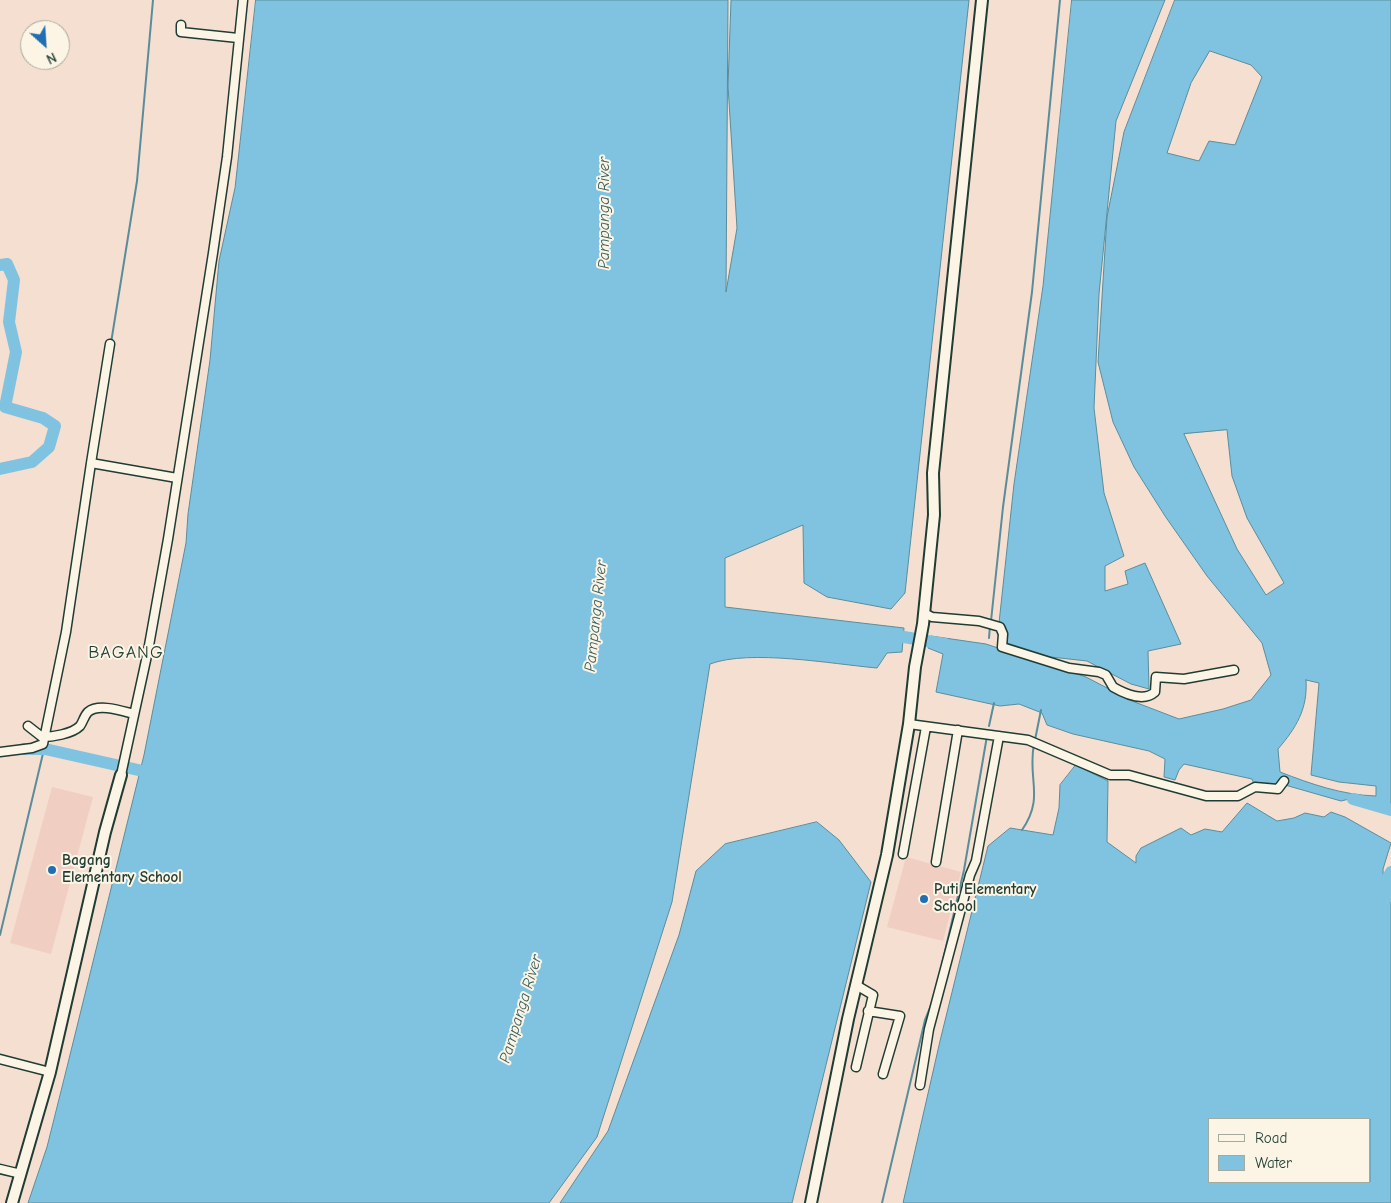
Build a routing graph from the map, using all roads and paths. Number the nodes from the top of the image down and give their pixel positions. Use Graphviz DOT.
graph roads {
  1 [pos="243,0"];
  2 [pos="982,0"];
  3 [pos="181,25"];
  4 [pos="238,38"];
  5 [pos="110,344"];
  6 [pos="96,464"];
  7 [pos="178,478"];
  8 [pos="924,613"];
  9 [pos="1234,670"];
  10 [pos="134,714"];
  11 [pos="909,724"];
  12 [pos="28,726"];
  13 [pos="926,727"];
  14 [pos="958,730"];
  15 [pos="999,736"];
  16 [pos="44,737"];
  17 [pos="0,752"];
  18 [pos="121,775"];
  19 [pos="1282,784"];
  20 [pos="903,854"];
  21 [pos="936,862"];
  22 [pos="856,985"];
  23 [pos="868,1011"];
  24 [pos="0,1060"];
  25 [pos="856,1067"];
  26 [pos="50,1072"];
  27 [pos="883,1074"];
  28 [pos="920,1085"];
  29 [pos="0,1169"];
  30 [pos="20,1174"];
  31 [pos="12,1203"];
  32 [pos="811,1203"];
  1 -- 4 [label="street"];
  2 -- 8 [label="street"];
  3 -- 4 [label="street"];
  4 -- 7 [label="street"];
  5 -- 6 [label="street"];
  6 -- 7 [label="street"];
  6 -- 16 [label="street"];
  7 -- 10 [label="street"];
  8 -- 9 [label="street"];
  8 -- 11 [label="street"];
  10 -- 16 [label="street"];
  10 -- 18 [label="street"];
  11 -- 13 [label="street"];
  11 -- 22 [label="street"];
  12 -- 16 [label="street"];
  13 -- 14 [label="street"];
  13 -- 20 [label="street"];
  14 -- 15 [label="street"];
  14 -- 21 [label="street"];
  15 -- 19 [label="street"];
  15 -- 28 [label="street"];
  16 -- 17 [label="street"];
  18 -- 26 [label="street"];
  22 -- 23 [label="street"];
  22 -- 32 [label="street"];
  23 -- 25 [label="street"];
  23 -- 27 [label="street"];
  24 -- 26 [label="street"];
  26 -- 30 [label="street"];
  29 -- 30 [label="street"];
  30 -- 31 [label="street"];
}
